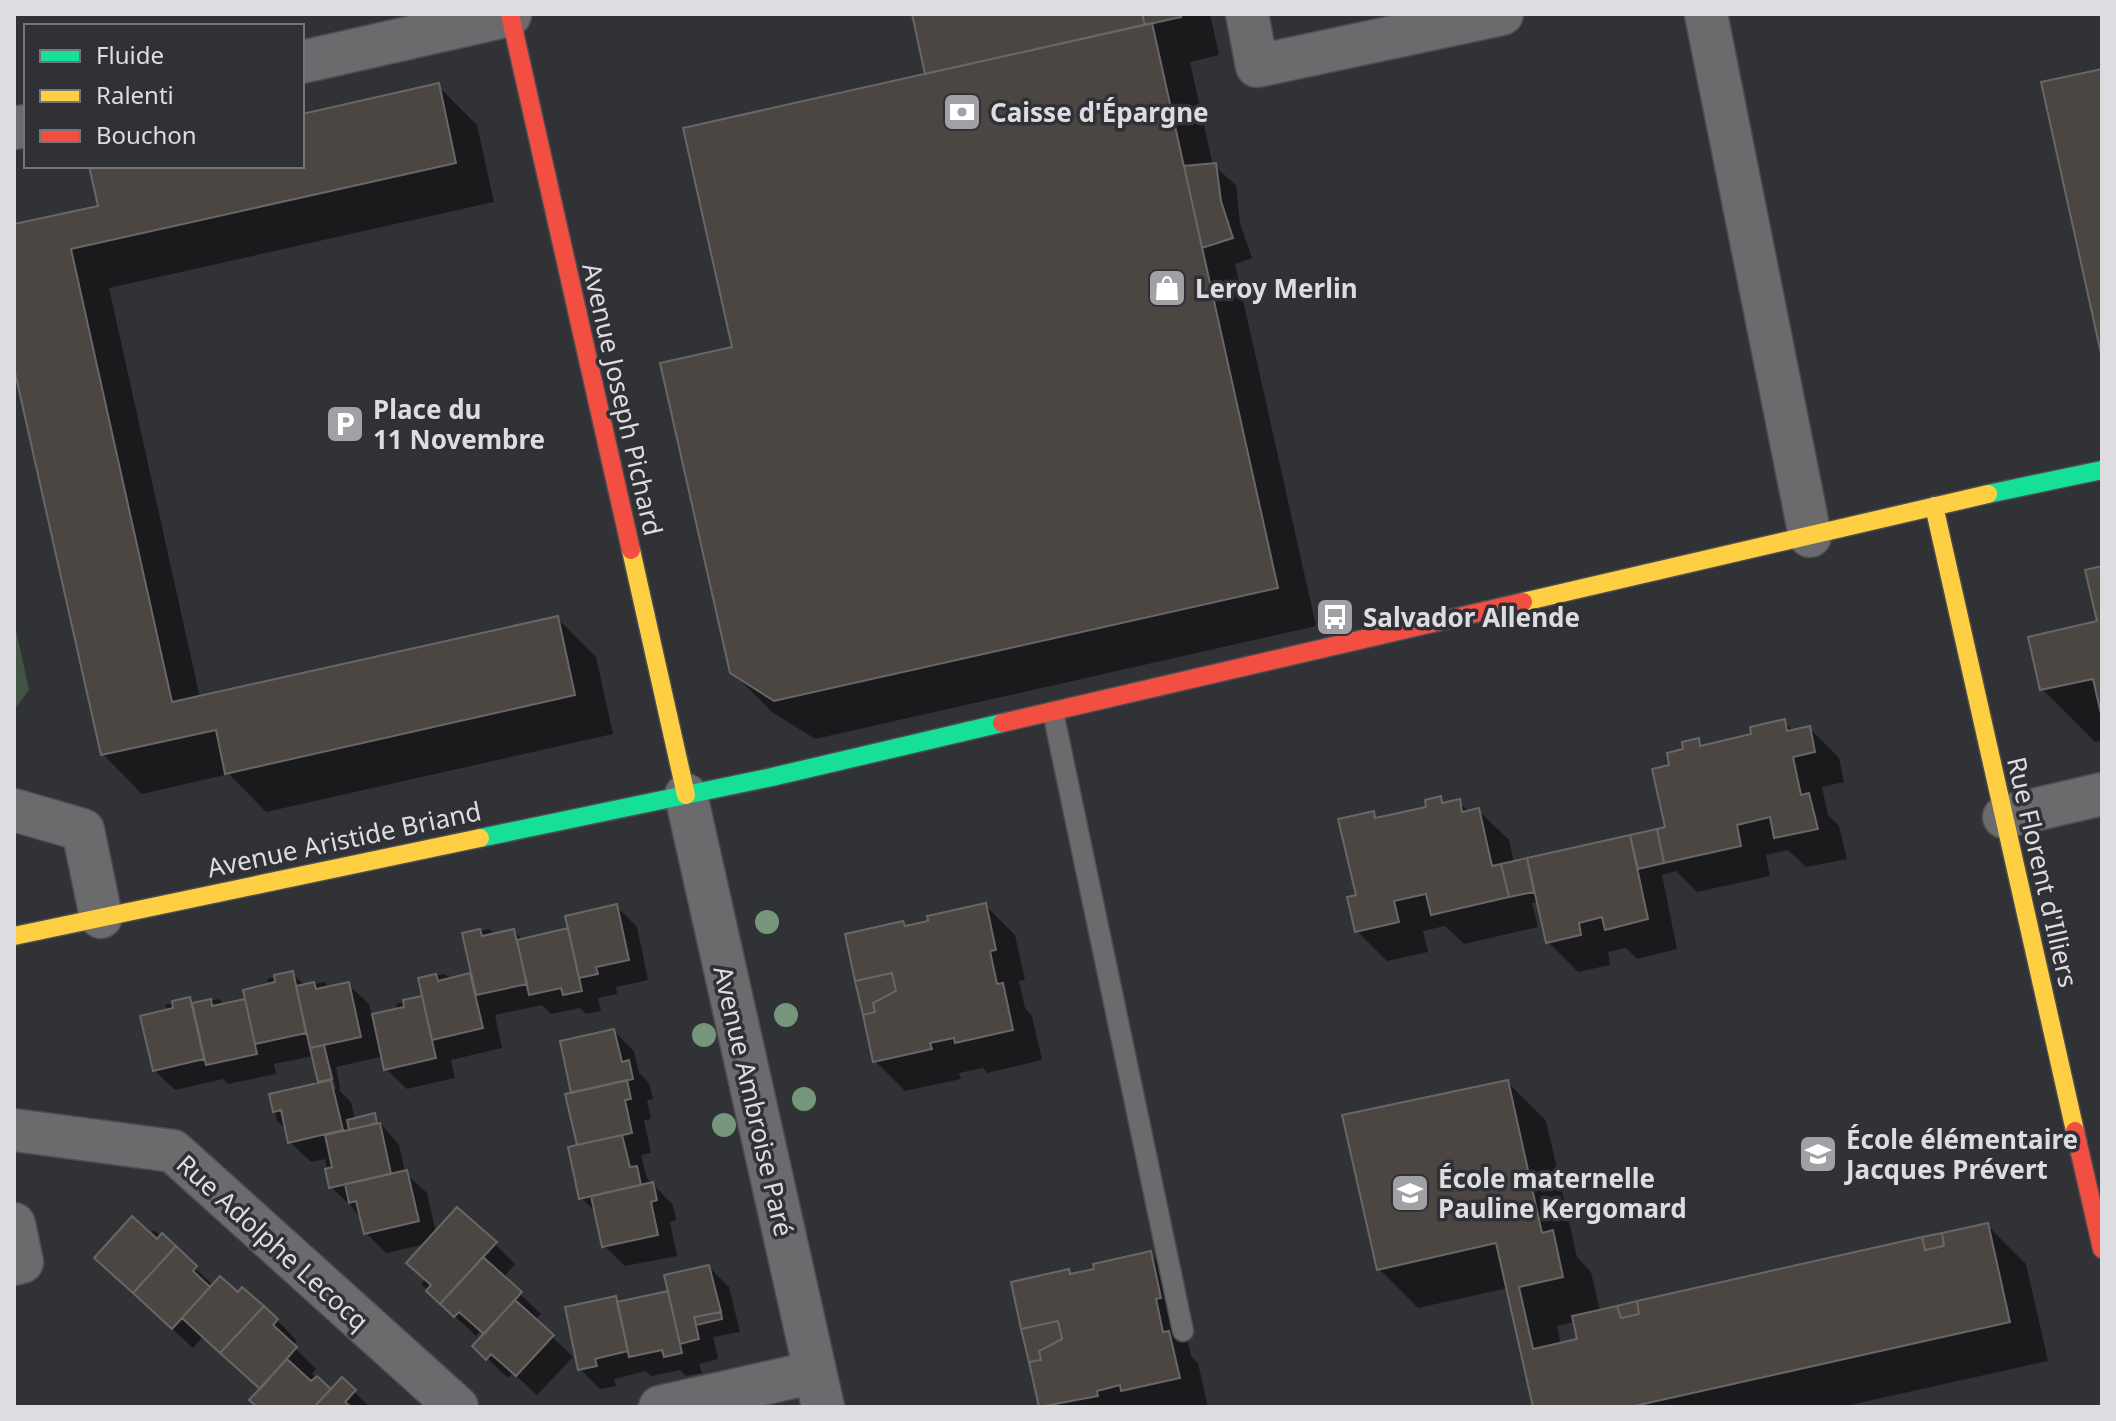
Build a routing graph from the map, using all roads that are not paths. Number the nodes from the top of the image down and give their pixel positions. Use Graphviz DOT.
graph roads {
  1 [pos="1247,14"];
  2 [pos="1502,14"];
  3 [pos="1706,14"];
  4 [pos="510,15"];
  5 [pos="304,62"];
  6 [pos="2102,470"];
  7 [pos="1934,506"];
  8 [pos="1810,536"];
  9 [pos="1053,712"];
  10 [pos="2102,794"];
  11 [pos="686,795"];
  12 [pos="14,810"];
  13 [pos="2004,817"];
  14 [pos="101,917"];
  15 [pos="14,936"];
  16 [pos="14,1130"];
  17 [pos="14,1224"];
  18 [pos="2102,1249"];
  19 [pos="14,1264"];
  20 [pos="1183,1331"];
  21 [pos="819,1389"];
  22 [pos="431,1399"];
  23 [pos="660,1407"];
  1 -- 2 [label="street"];
  3 -- 8 [label="street"];
  4 -- 5 [label="street"];
  4 -- 11 [label="street, Avenue Joseph Pichard"];
  6 -- 7 [label="street, Avenue Aristide Briand"];
  7 -- 8 [label="street, Avenue Aristide Briand"];
  7 -- 13 [label="street, Rue Florent d'Illiers"];
  8 -- 9 [label="street, Avenue Aristide Briand"];
  9 -- 11 [label="street, Avenue Aristide Briand"];
  9 -- 20 [label="lane"];
  10 -- 13 [label="street"];
  11 -- 14 [label="street, Avenue Aristide Briand"];
  11 -- 21 [label="street, Avenue Ambroise Paré"];
  12 -- 14 [label="street"];
  13 -- 18 [label="street, Rue Florent d'Illiers"];
  14 -- 15 [label="street, Avenue Aristide Briand"];
  16 -- 22 [label="street, Rue Adolphe Lecocq"];
  17 -- 19 [label="street"];
  21 -- 23 [label="street"];
}
